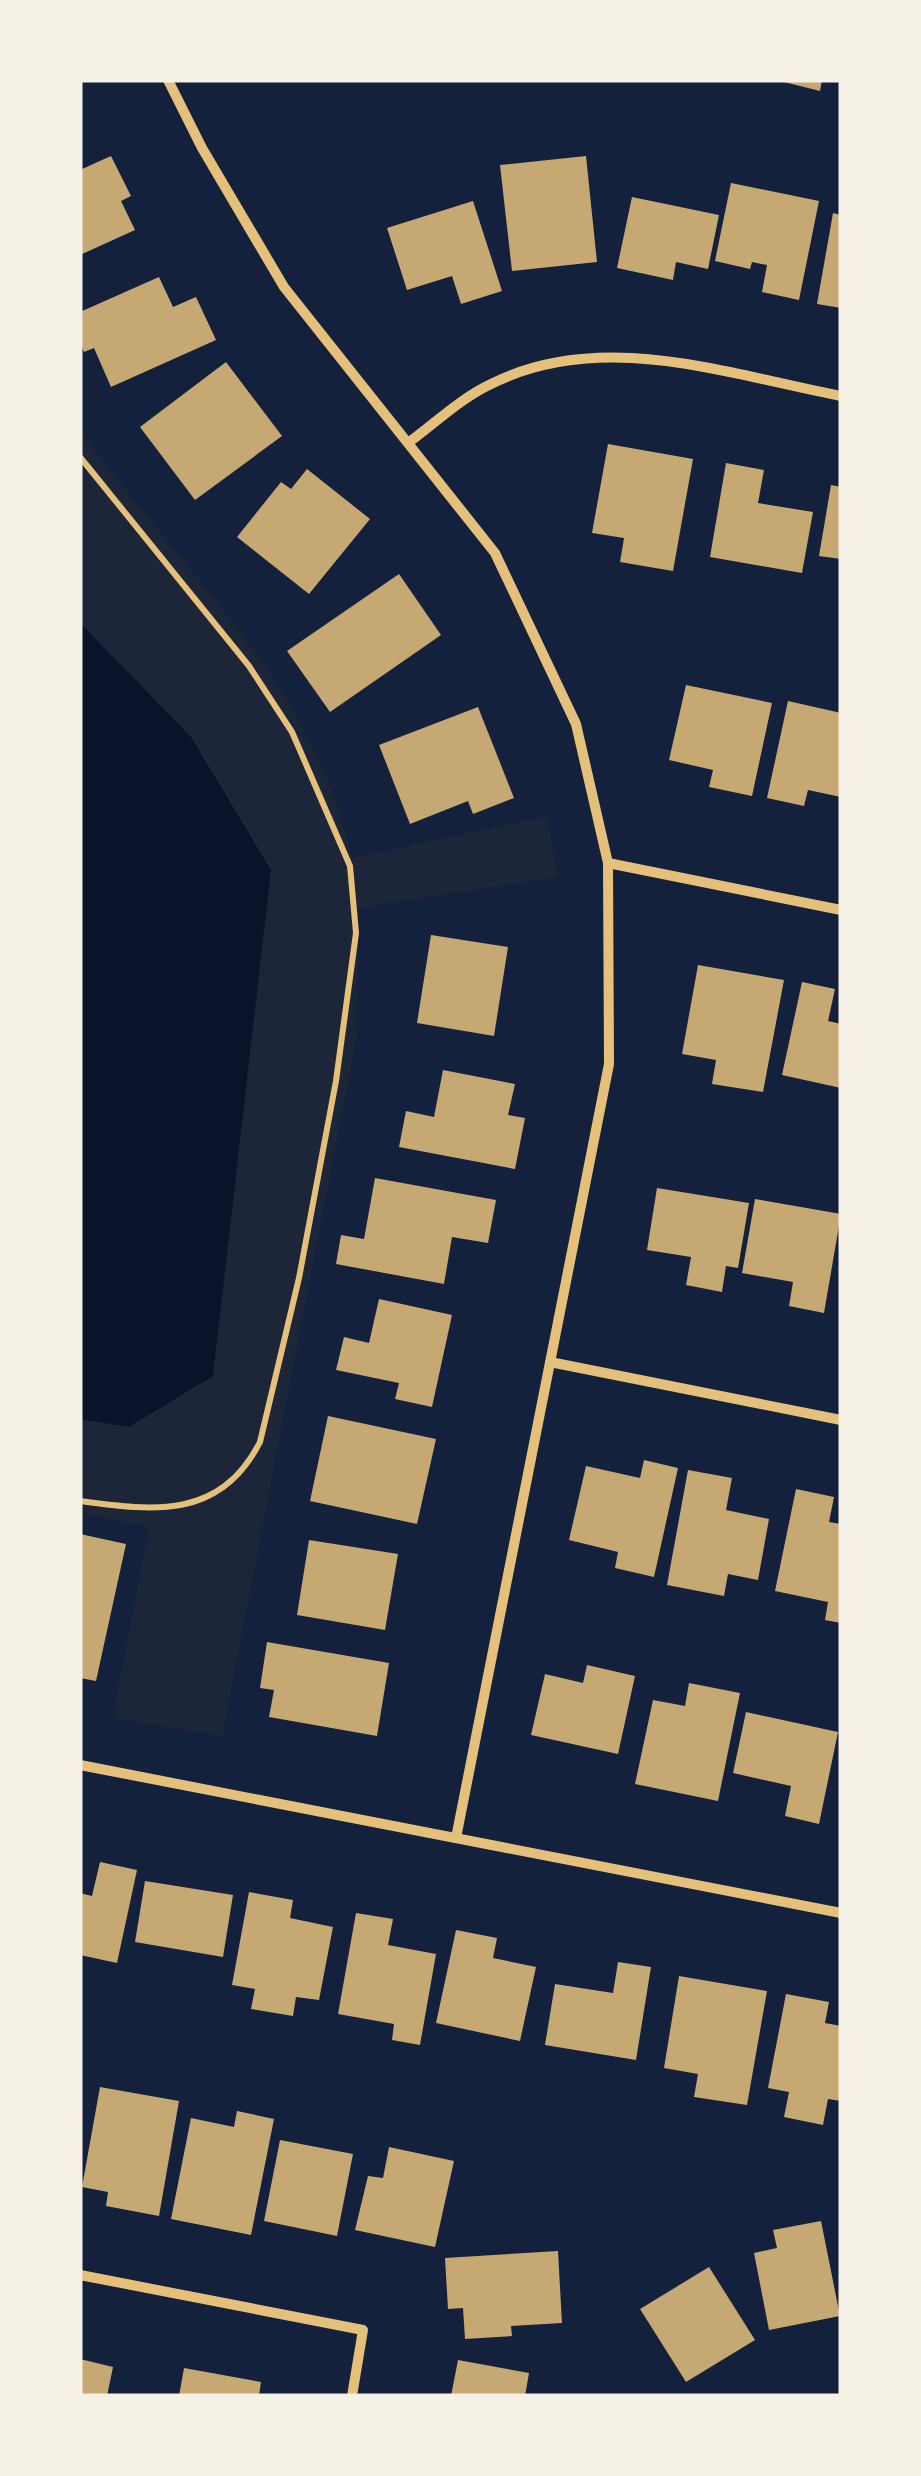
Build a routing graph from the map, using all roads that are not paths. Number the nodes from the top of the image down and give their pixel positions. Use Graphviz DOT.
graph roads {
  1 [pos="168,80"];
  2 [pos="841,396"];
  3 [pos="408,443"];
  4 [pos="608,864"];
  5 [pos="841,910"];
  6 [pos="550,1362"];
  7 [pos="841,1420"];
  8 [pos="80,1765"];
  9 [pos="456,1838"];
  10 [pos="841,1913"];
  11 [pos="80,2275"];
  12 [pos="352,2396"];
  1 -- 3 [label="street"];
  2 -- 3 [label="street"];
  3 -- 4 [label="street"];
  4 -- 5 [label="street"];
  4 -- 6 [label="street"];
  6 -- 7 [label="street"];
  6 -- 9 [label="street"];
  8 -- 9 [label="street"];
  9 -- 10 [label="street"];
  11 -- 12 [label="street"];
}
